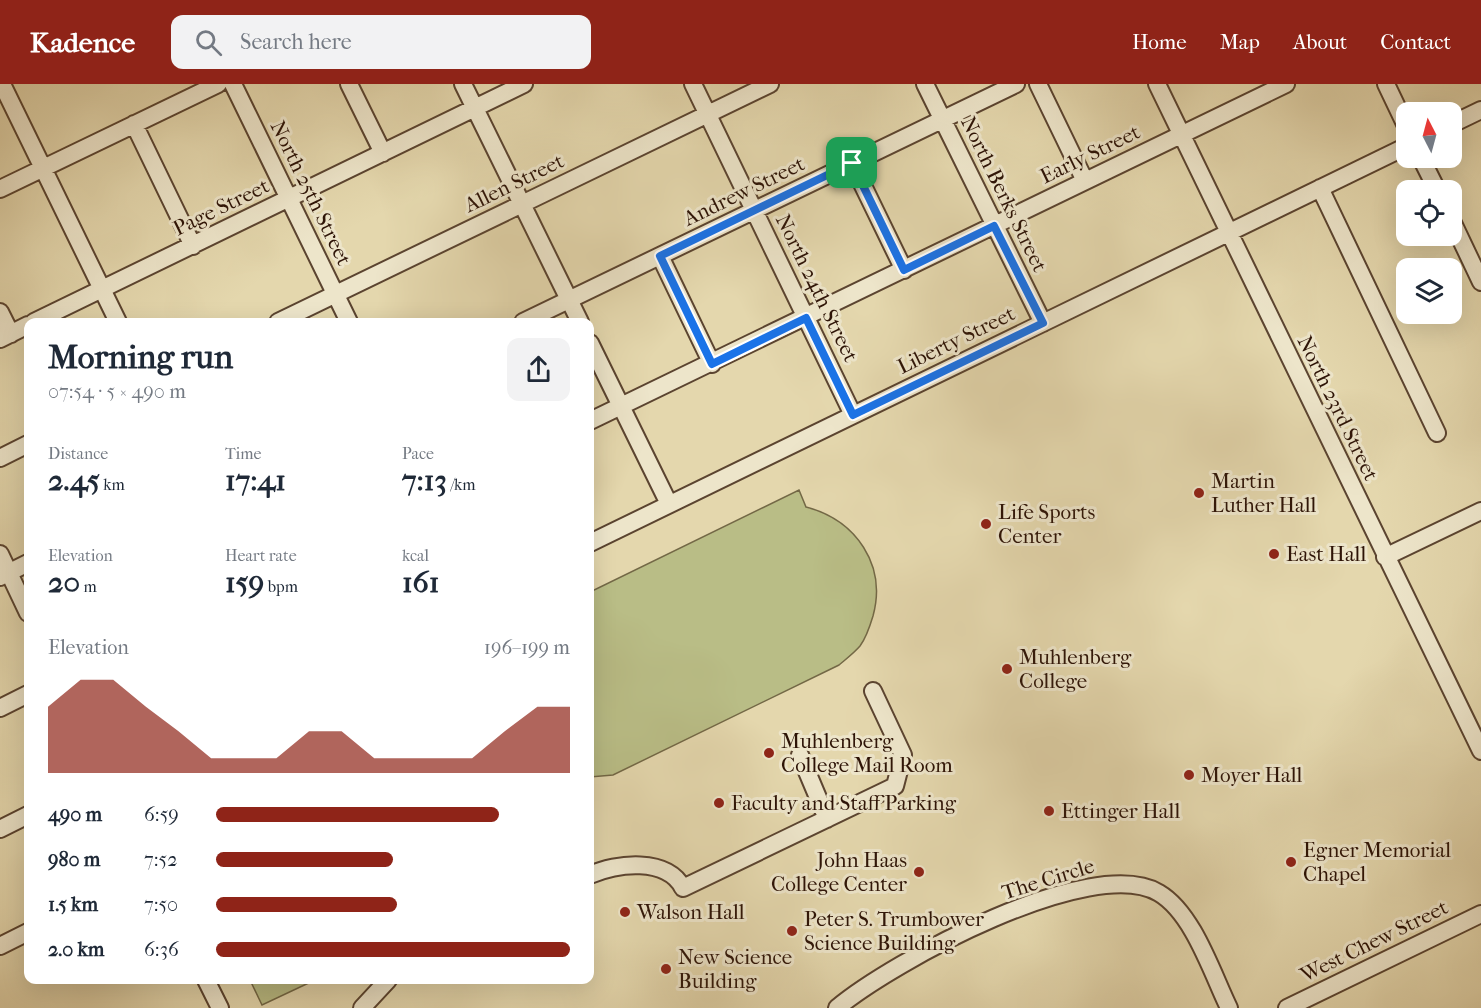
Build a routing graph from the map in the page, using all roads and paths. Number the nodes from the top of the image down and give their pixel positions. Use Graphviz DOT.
graph roads {
  1 [pos="2,84"];
  2 [pos="218,84"];
  3 [pos="233,84"];
  4 [pos="350,84"];
  5 [pos="463,84"];
  6 [pos="524,84"];
  7 [pos="693,84"];
  8 [pos="770,84"];
  9 [pos="925,84"];
  10 [pos="1016,84"];
  11 [pos="1038,84"];
  12 [pos="1157,84"];
  13 [pos="1386,84"];
  14 [pos="1279,85"];
  15 [pos="1396,105"];
  16 [pos="475,108"];
  17 [pos="1481,110"];
  18 [pos="708,114"];
  19 [pos="1462,119"];
  20 [pos="943,120"];
  21 [pos="134,124"];
  22 [pos="1181,134"];
  23 [pos="1396,151"];
  24 [pos="383,153"];
  25 [pos="852,163"];
  26 [pos="43,168"];
  27 [pos="1085,181"];
  28 [pos="1320,188"];
  29 [pos="0,189"];
  30 [pos="289,199"];
  31 [pos="522,204"];
  32 [pos="754,210"];
  33 [pos="994,226"];
  34 [pos="1228,233"];
  35 [pos="1462,242"];
  36 [pos="193,246"];
  37 [pos="660,256"];
  38 [pos="904,270"];
  39 [pos="1481,282"];
  40 [pos="102,289"];
  41 [pos="335,295"];
  42 [pos="569,300"];
  43 [pos="0,312"];
  44 [pos="42,318"];
  45 [pos="116,318"];
  46 [pos="286,318"];
  47 [pos="347,318"];
  48 [pos="531,318"];
  49 [pos="578,318"];
  50 [pos="806,318"];
  51 [pos="1043,323"];
  52 [pos="24,327"];
  53 [pos="5,337"];
  54 [pos="594,351"];
  55 [pos="712,364"];
  56 [pos="621,407"];
  57 [pos="853,415"];
  58 [pos="594,420"];
  59 [pos="1437,433"];
  60 [pos="24,446"];
  61 [pos="0,458"];
  62 [pos="669,504"];
  63 [pos="1481,511"];
  64 [pos="594,541"];
  65 [pos="0,554"];
  66 [pos="1385,557"];
  67 [pos="24,565"];
  68 [pos="4,575"];
  69 [pos="24,607"];
  70 [pos="873,691"];
  71 [pos="24,696"];
  72 [pos="0,708"];
  73 [pos="1481,751"];
  74 [pos="800,755"];
  75 [pos="24,817"];
  76 [pos="827,819"];
  77 [pos="0,829"];
  78 [pos="594,873"];
  79 [pos="1481,914"];
  80 [pos="24,934"];
  81 [pos="0,946"];
  82 [pos="208,984"];
  83 [pos="384,984"];
  84 [pos="219,1008"];
  85 [pos="362,1008"];
  86 [pos="837,1008"];
  87 [pos="1229,1008"];
  88 [pos="1287,1008"];
  1 -- 26 [label="street"];
  2 -- 21 [label="street"];
  3 -- 30 [label="street, North 25th Street"];
  4 -- 24 [label="street"];
  5 -- 16 [label="street"];
  6 -- 16 [label="street, Page Street"];
  7 -- 18 [label="street, North 24th Street"];
  8 -- 18 [label="street, Allen Street"];
  9 -- 20 [label="street, North Berks Street"];
  10 -- 20 [label="street, Andrew Street"];
  11 -- 27 [label="street"];
  12 -- 22 [label="street, North 23rd Street"];
  13 -- 15 [label="street"];
  14 -- 22 [label="street, Early Street"];
  16 -- 24 [label="street, Page Street"];
  16 -- 31 [label="street"];
  17 -- 19 [label="street"];
  18 -- 31 [label="street, Allen Street"];
  18 -- 32 [label="street, North 24th Street"];
  20 -- 25 [label="street, Andrew Street"];
  20 -- 33 [label="street, North Berks Street"];
  21 -- 26 [label="street"];
  21 -- 36 [label="street"];
  22 -- 27 [label="street, Early Street"];
  22 -- 34 [label="street, North 23rd Street"];
  23 -- 28 [label="street, Liberty Street"];
  24 -- 30 [label="street, Page Street"];
  25 -- 32 [label="street, Andrew Street"];
  25 -- 38 [label="street"];
  26 -- 29 [label="street"];
  26 -- 40 [label="street"];
  27 -- 33 [label="street, Early Street"];
  28 -- 34 [label="street, Liberty Street"];
  28 -- 59 [label="street"];
  30 -- 36 [label="street, Page Street"];
  30 -- 41 [label="street, North 25th Street"];
  31 -- 41 [label="street, Allen Street"];
  31 -- 42 [label="street"];
  32 -- 37 [label="street, Andrew Street"];
  32 -- 50 [label="street, North 24th Street"];
  33 -- 38 [label="street, Early Street"];
  33 -- 51 [label="street, North Berks Street"];
  34 -- 51 [label="street, Liberty Street"];
  34 -- 66 [label="street, North 23rd Street"];
  35 -- 39 [label="street"];
  36 -- 40 [label="street, Page Street"];
  37 -- 42 [label="street, Andrew Street"];
  37 -- 55 [label="street"];
  38 -- 50 [label="street, Early Street"];
  40 -- 44 [label="street, Page Street"];
  40 -- 45 [label="street"];
  41 -- 46 [label="street, Allen Street"];
  41 -- 47 [label="street, North 25th Street"];
  42 -- 48 [label="street, Andrew Street"];
  42 -- 49 [label="street"];
  43 -- 53 [label="street"];
  50 -- 55 [label="street, Early Street"];
  50 -- 57 [label="street, North 24th Street"];
  51 -- 57 [label="street, Liberty Street"];
  52 -- 53 [label="street"];
  54 -- 56 [label="street"];
  55 -- 56 [label="street, Early Street"];
  56 -- 58 [label="street, Early Street"];
  56 -- 62 [label="street"];
  57 -- 62 [label="street, Liberty Street"];
  60 -- 61 [label="street"];
  62 -- 64 [label="street, Liberty Street"];
  63 -- 66 [label="street"];
  65 -- 68 [label="street"];
  66 -- 73 [label="street, North 23rd Street"];
  67 -- 68 [label="street"];
  68 -- 69 [label="street"];
  70 -- 76 [label="street"];
  71 -- 72 [label="street"];
  74 -- 76 [label="street"];
  75 -- 77 [label="street"];
  76 -- 78 [label="street"];
  79 -- 88 [label="street, West Chew Street"];
  80 -- 81 [label="street"];
  82 -- 84 [label="street"];
  83 -- 85 [label="street"];
  86 -- 87 [label="street, The Circle"];
}
